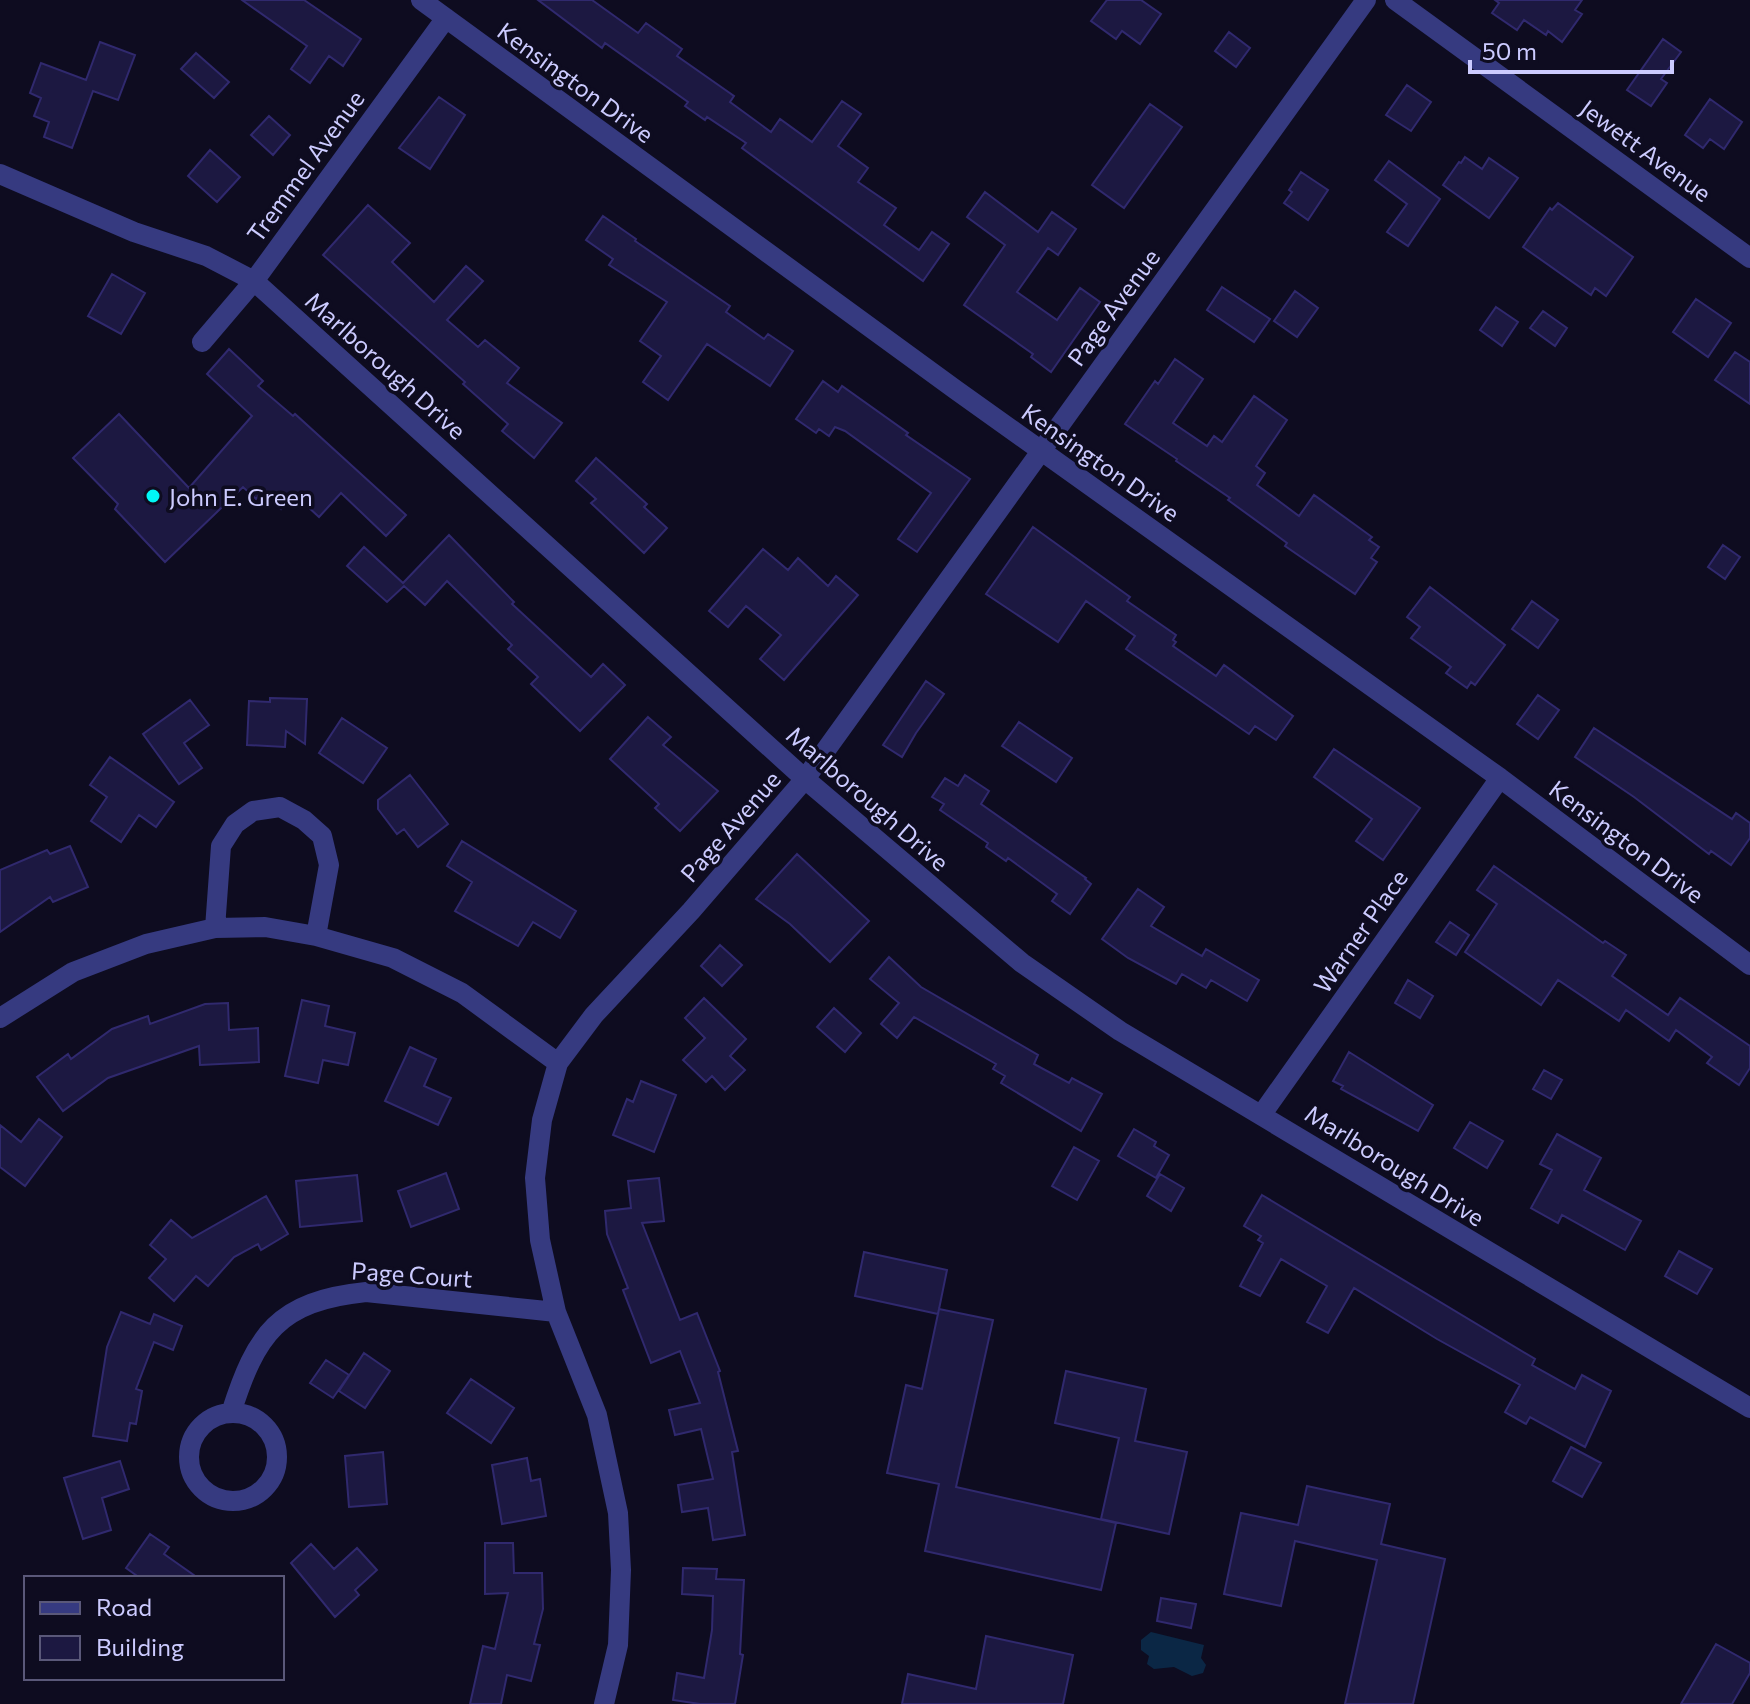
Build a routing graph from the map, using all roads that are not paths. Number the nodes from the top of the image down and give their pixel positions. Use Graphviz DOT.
graph roads {
  1 [pos="421,0"];
  2 [pos="1366,0"];
  3 [pos="1395,0"];
  4 [pos="446,18"];
  5 [pos="0,174"];
  6 [pos="1750,258"];
  7 [pos="254,281"];
  8 [pos="202,342"];
  9 [pos="1041,451"];
  10 [pos="1500,778"];
  11 [pos="805,779"];
  12 [pos="215,928"];
  13 [pos="316,936"];
  14 [pos="1750,965"];
  15 [pos="0,1018"];
  16 [pos="558,1063"];
  17 [pos="1262,1114"];
  18 [pos="556,1312"];
  19 [pos="1750,1408"];
  20 [pos="231,1413"];
  21 [pos="604,1704"];
  1 -- 4 [label="street, Kensington Drive"];
  2 -- 9 [label="street, Page Avenue"];
  3 -- 6 [label="street, Jewett Avenue"];
  4 -- 7 [label="street, Tremmel Avenue"];
  4 -- 9 [label="street, Kensington Drive"];
  5 -- 7 [label="street, Marlborough Drive"];
  7 -- 8 [label="street, Tremmel Avenue"];
  7 -- 11 [label="street, Marlborough Drive"];
  9 -- 10 [label="street, Kensington Drive"];
  9 -- 11 [label="street, Page Avenue"];
  10 -- 14 [label="street, Kensington Drive"];
  10 -- 17 [label="street, Warner Place"];
  11 -- 16 [label="street, Page Avenue"];
  11 -- 17 [label="street, Marlborough Drive"];
  12 -- 13 [label="street"];
  12 -- 13 [label="street"];
  12 -- 15 [label="street"];
  13 -- 16 [label="street"];
  16 -- 18 [label="street, Page Avenue"];
  17 -- 19 [label="street, Marlborough Drive"];
  18 -- 20 [label="street, Page Court"];
  18 -- 21 [label="street, Page Avenue"];
  20 -- 20 [label="street"];
}
